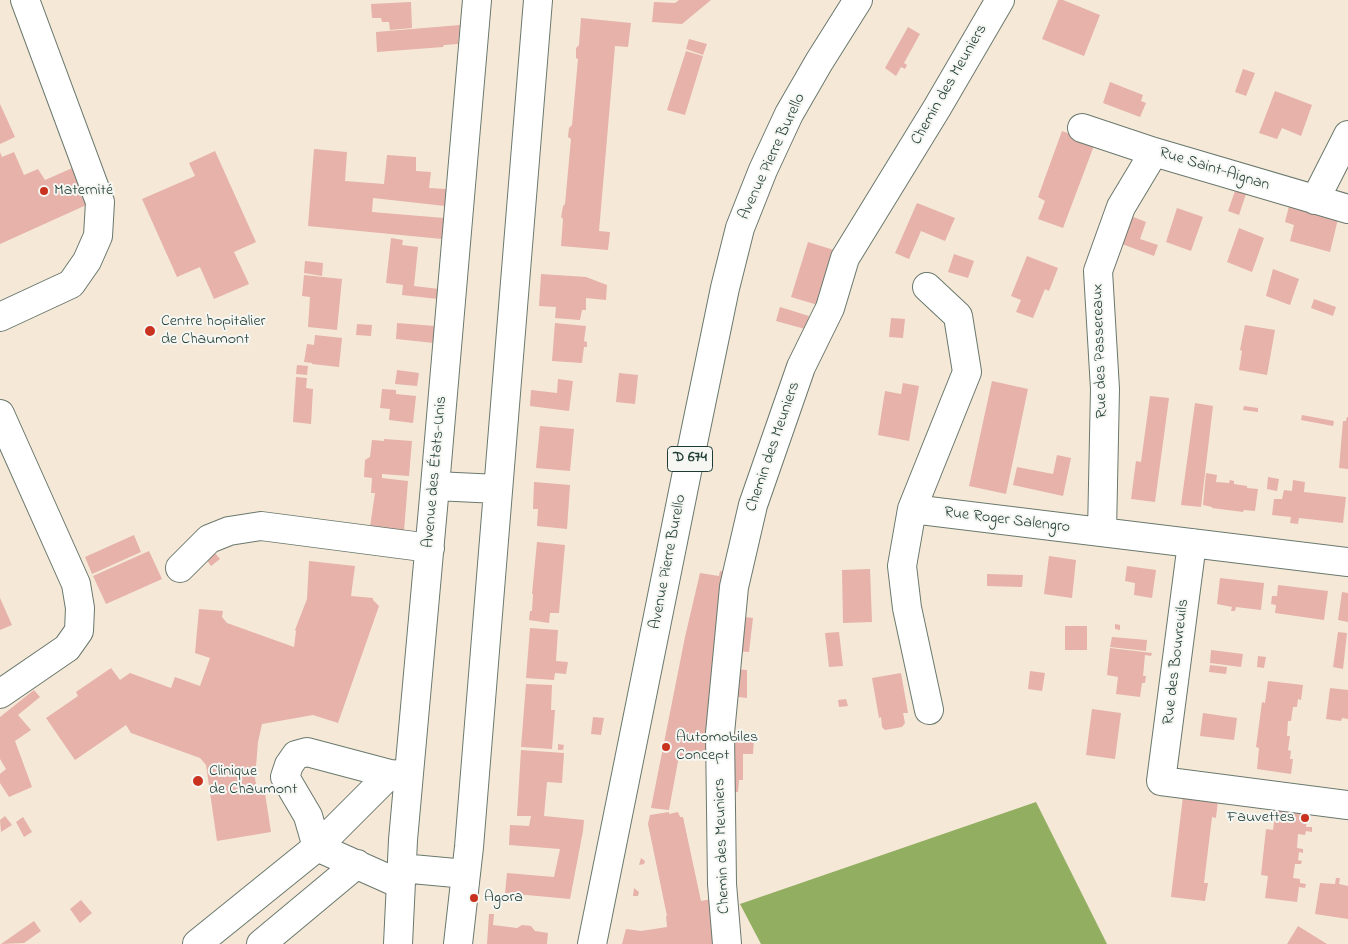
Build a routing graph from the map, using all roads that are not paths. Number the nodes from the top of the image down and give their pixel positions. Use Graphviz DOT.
graph roads {
  1 [pos="25,0"];
  2 [pos="477,0"];
  3 [pos="538,0"];
  4 [pos="858,0"];
  5 [pos="1000,0"];
  6 [pos="1082,128"];
  7 [pos="1348,135"];
  8 [pos="1154,152"];
  9 [pos="1316,200"];
  10 [pos="1348,209"];
  11 [pos="926,287"];
  12 [pos="0,317"];
  13 [pos="0,414"];
  14 [pos="436,486"];
  15 [pos="498,490"];
  16 [pos="912,510"];
  17 [pos="1102,532"];
  18 [pos="1192,543"];
  19 [pos="430,548"];
  20 [pos="1348,562"];
  21 [pos="180,568"];
  22 [pos="0,694"];
  23 [pos="929,710"];
  24 [pos="399,775"];
  25 [pos="1348,805"];
  26 [pos="317,847"];
  27 [pos="357,864"];
  28 [pos="466,874"];
  29 [pos="400,876"];
  30 [pos="197,944"];
  31 [pos="261,944"];
  32 [pos="398,944"];
  33 [pos="458,944"];
  34 [pos="592,944"];
  35 [pos="727,944"];
  1 -- 12 [label="street"];
  2 -- 14 [label="street, Avenue des États-Unis"];
  3 -- 15 [label="street"];
  4 -- 34 [label="street, Avenue Pierre Burello / D 674"];
  5 -- 35 [label="street, Chemin des Meuniers"];
  6 -- 8 [label="street, Rue Saint-Aignan"];
  7 -- 9 [label="street"];
  8 -- 9 [label="street, Rue Saint-Aignan"];
  8 -- 17 [label="street, Rue des Passereaux"];
  9 -- 10 [label="street, Rue Saint-Aignan"];
  11 -- 16 [label="street"];
  13 -- 22 [label="street"];
  14 -- 15 [label="street"];
  14 -- 19 [label="street, Avenue des États-Unis"];
  15 -- 28 [label="street"];
  16 -- 17 [label="street, Rue Roger Salengro"];
  16 -- 23 [label="street"];
  17 -- 18 [label="street, Rue Roger Salengro"];
  18 -- 20 [label="street, Rue Roger Salengro"];
  18 -- 25 [label="street, Rue des Bouvreuils"];
  19 -- 21 [label="street"];
  19 -- 24 [label="street, Avenue des États-Unis"];
  24 -- 26 [label="street"];
  24 -- 26 [label="street"];
  24 -- 29 [label="street, Avenue des États-Unis"];
  26 -- 27 [label="street"];
  26 -- 30 [label="street"];
  27 -- 29 [label="street"];
  27 -- 31 [label="street"];
  28 -- 29 [label="street"];
  28 -- 33 [label="street"];
  29 -- 32 [label="street, Avenue des États-Unis"];
}
